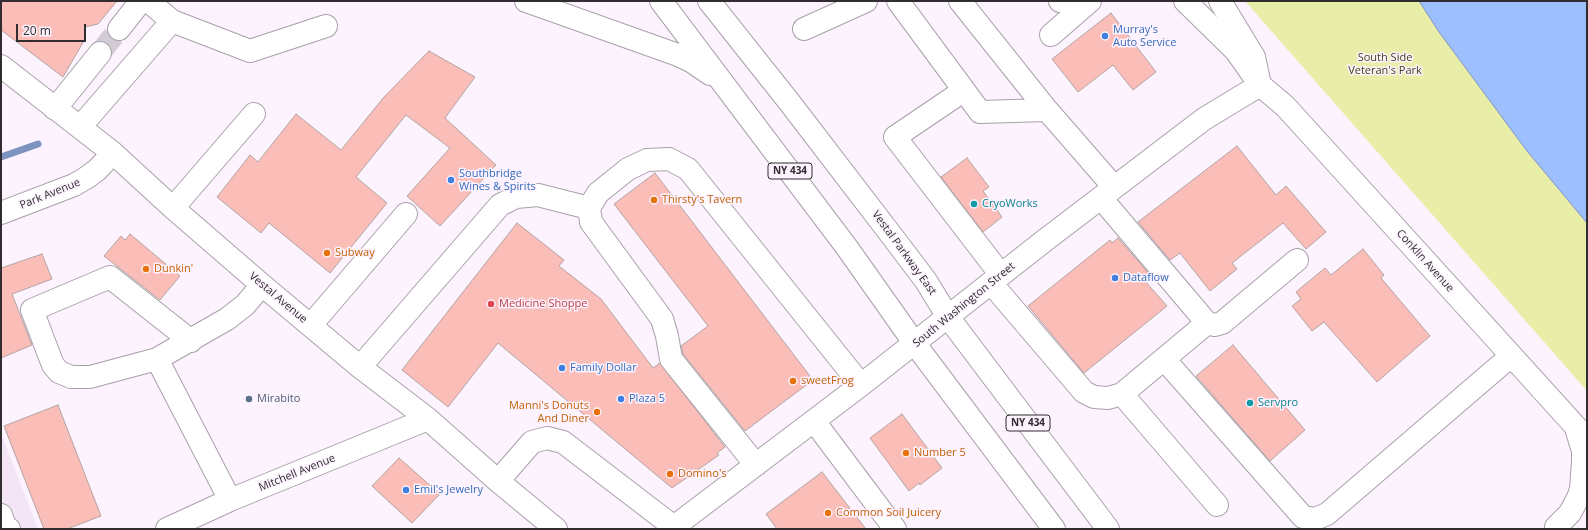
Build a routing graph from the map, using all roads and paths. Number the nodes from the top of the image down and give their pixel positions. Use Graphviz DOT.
graph roads {
  1 [pos="141,1"];
  2 [pos="148,1"];
  3 [pos="526,1"];
  4 [pos="661,1"];
  5 [pos="708,1"];
  6 [pos="866,1"];
  7 [pos="898,1"];
  8 [pos="960,1"];
  9 [pos="1185,1"];
  10 [pos="1220,1"];
  11 [pos="1073,4"];
  12 [pos="172,21"];
  13 [pos="326,26"];
  14 [pos="119,29"];
  15 [pos="804,29"];
  16 [pos="1051,35"];
  17 [pos="1,66"];
  18 [pos="116,85"];
  19 [pos="1260,85"];
  20 [pos="726,87"];
  21 [pos="963,91"];
  22 [pos="55,108"];
  23 [pos="1046,110"];
  24 [pos="254,114"];
  25 [pos="80,127"];
  26 [pos="113,153"];
  27 [pos="1108,192"];
  28 [pos="173,208"];
  29 [pos="588,208"];
  30 [pos="1,213"];
  31 [pos="406,214"];
  32 [pos="1297,260"];
  33 [pos="996,279"];
  34 [pos="262,285"];
  35 [pos="948,317"];
  36 [pos="1207,323"];
  37 [pos="311,325"];
  38 [pos="191,341"];
  39 [pos="915,344"];
  40 [pos="1510,356"];
  41 [pos="157,359"];
  42 [pos="1164,359"];
  43 [pos="360,367"];
  44 [pos="861,386"];
  45 [pos="1122,394"];
  46 [pos="428,419"];
  47 [pos="814,421"];
  48 [pos="1582,434"];
  49 [pos="756,465"];
  50 [pos="498,481"];
  51 [pos="230,500"];
  52 [pos="1218,505"];
  53 [pos="1587,514"];
  54 [pos="176,527"];
  55 [pos="673,528"];
  56 [pos="1554,528"];
  57 [pos="556,529"];
  58 [pos="895,529"];
  59 [pos="1054,529"];
  60 [pos="1108,529"];
  1 -- 14 [label="main road"];
  2 -- 12 [label="main road"];
  3 -- 20 [label="main road"];
  4 -- 20 [label="main road, NY 434"];
  5 -- 35 [label="main road, Vestal Parkway East / NY 434"];
  6 -- 15 [label="main road"];
  7 -- 21 [label="main road"];
  8 -- 23 [label="main road"];
  9 -- 19 [label="main road, Conklin Avenue"];
  10 -- 19 [label="main road"];
  11 -- 16 [label="main road"];
  12 -- 13 [label="main road"];
  12 -- 18 [label="main road"];
  17 -- 22 [label="main road, Vestal Avenue"];
  18 -- 22 [label="main road"];
  18 -- 25 [label="main road"];
  19 -- 27 [label="main road, South Washington Street"];
  19 -- 40 [label="main road, Conklin Avenue"];
  20 -- 39 [label="main road, NY 434"];
  21 -- 23 [label="main road"];
  21 -- 33 [label="main road"];
  22 -- 25 [label="main road, Vestal Avenue"];
  23 -- 27 [label="main road"];
  24 -- 28 [label="main road"];
  25 -- 26 [label="main road, Vestal Avenue"];
  26 -- 28 [label="main road, Vestal Avenue"];
  26 -- 30 [label="main road, Park Avenue"];
  27 -- 33 [label="main road, South Washington Street"];
  27 -- 36 [label="main road"];
  28 -- 34 [label="main road, Vestal Avenue"];
  29 -- 43 [label="main road"];
  29 -- 44 [label="main road"];
  29 -- 49 [label="main road"];
  31 -- 37 [label="main road"];
  32 -- 36 [label="main road"];
  33 -- 35 [label="main road, South Washington Street"];
  33 -- 45 [label="main road"];
  34 -- 37 [label="main road, Vestal Avenue"];
  34 -- 38 [label="main road"];
  35 -- 39 [label="main road, South Washington Street"];
  35 -- 60 [label="main road, Vestal Parkway East / NY 434"];
  36 -- 42 [label="main road"];
  37 -- 43 [label="main road, Vestal Avenue"];
  38 -- 41 [label="main road"];
  38 -- 41 [label="main road"];
  39 -- 44 [label="main road, South Washington Street"];
  39 -- 59 [label="main road, NY 434"];
  40 -- 42 [label="main road"];
  40 -- 48 [label="main road, Conklin Avenue"];
  41 -- 51 [label="main road"];
  42 -- 45 [label="main road"];
  43 -- 46 [label="main road, Vestal Avenue"];
  44 -- 47 [label="main road, South Washington Street"];
  45 -- 52 [label="main road"];
  46 -- 50 [label="main road, Vestal Avenue"];
  46 -- 51 [label="main road, Mitchell Avenue"];
  47 -- 49 [label="main road, South Washington Street"];
  47 -- 58 [label="main road"];
  48 -- 56 [label="main road"];
  49 -- 55 [label="main road, South Washington Street"];
  50 -- 55 [label="main road"];
  50 -- 57 [label="main road, Vestal Avenue"];
  51 -- 54 [label="main road, Mitchell Avenue"];
  53 -- 56 [label="main road"];
}
